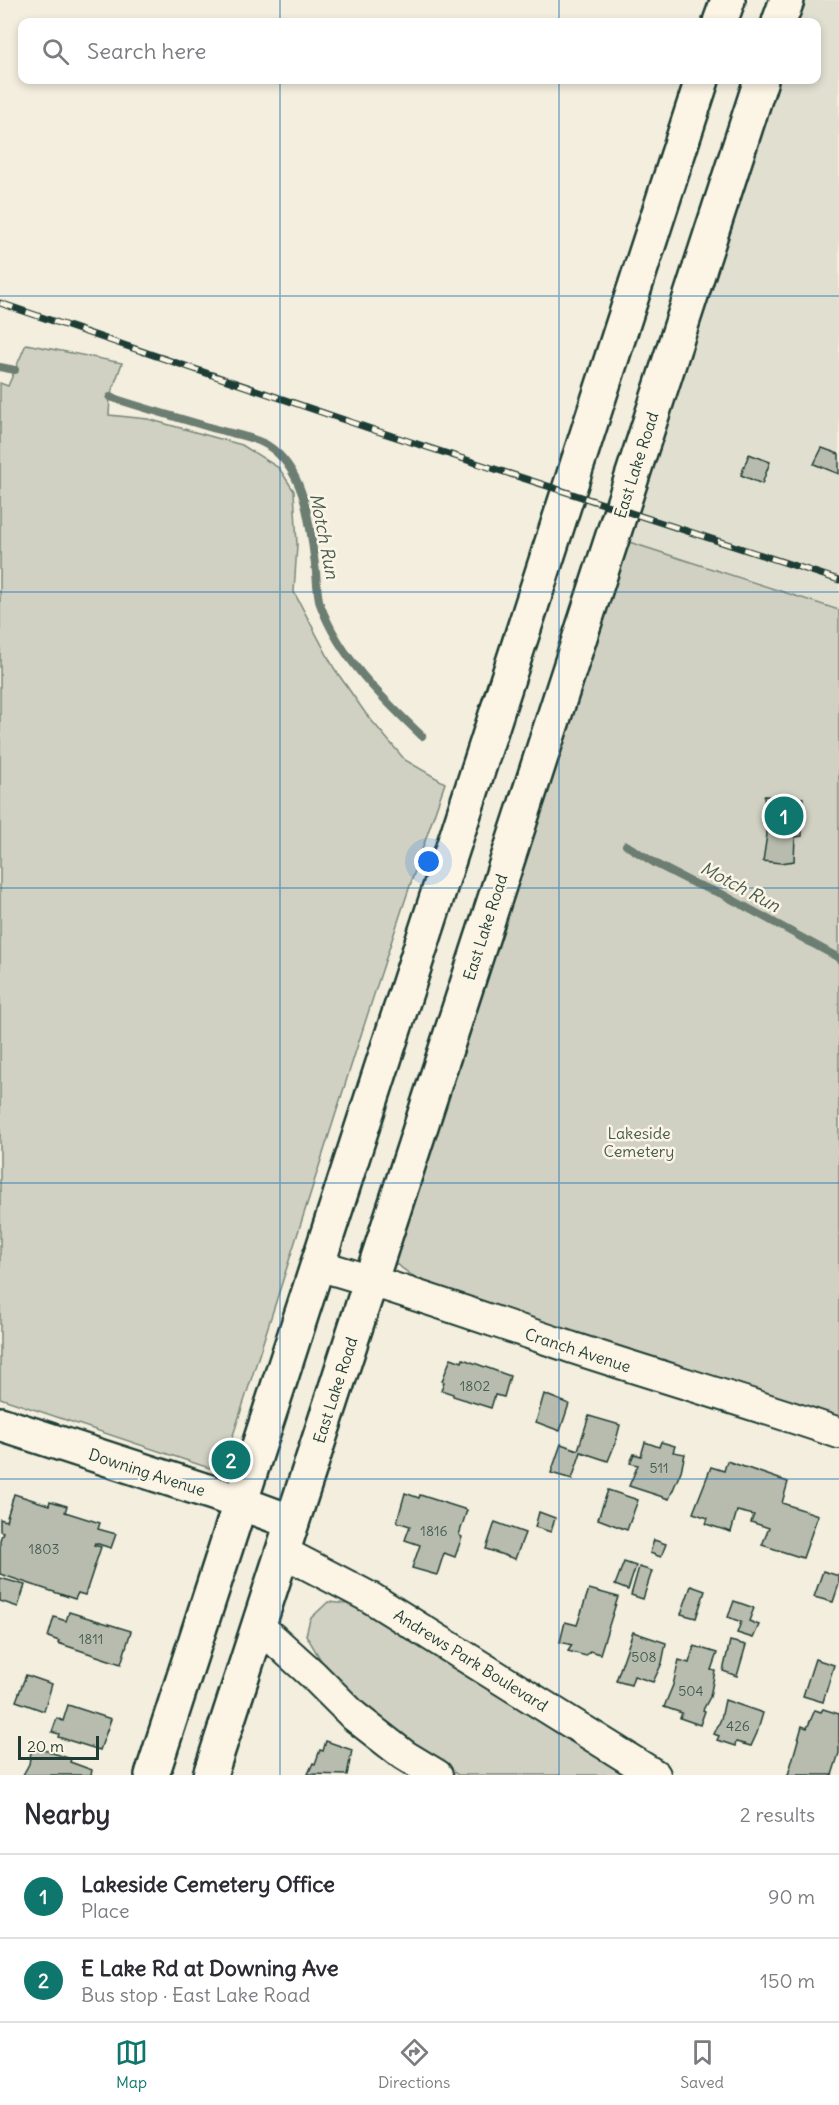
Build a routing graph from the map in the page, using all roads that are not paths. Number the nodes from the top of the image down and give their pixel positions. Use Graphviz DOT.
graph roads {
  1 [pos="728,0"];
  2 [pos="787,0"];
  3 [pos="721,18"];
  4 [pos="780,18"];
  5 [pos="701,84"];
  6 [pos="760,84"];
  7 [pos="317,1265"];
  8 [pos="371,1279"];
  9 [pos="0,1424"];
  10 [pos="839,1433"];
  11 [pos="241,1504"];
  12 [pos="288,1537"];
  13 [pos="259,1626"];
  14 [pos="153,1775"];
  15 [pos="210,1775"];
  16 [pos="437,1775"];
  17 [pos="655,1775"];
  1 -- 3 [label="main road"];
  2 -- 4 [label="main road"];
  5 -- 7 [label="main road"];
  6 -- 8 [label="main road, East Lake Road"];
  7 -- 8 [label="street, Cranch Avenue"];
  7 -- 11 [label="main road"];
  8 -- 10 [label="street, Cranch Avenue"];
  8 -- 12 [label="main road, East Lake Road"];
  9 -- 11 [label="main road, Downing Avenue"];
  11 -- 12 [label="main road, Downing Avenue"];
  11 -- 14 [label="main road"];
  12 -- 13 [label="main road, East Lake Road"];
  12 -- 17 [label="street, Andrews Park Boulevard"];
  13 -- 15 [label="main road, East Lake Road"];
  13 -- 16 [label="street"];
}
